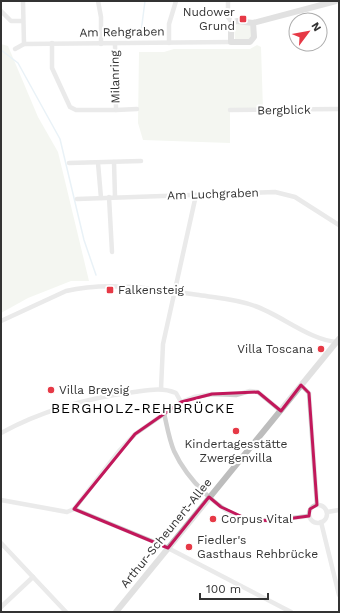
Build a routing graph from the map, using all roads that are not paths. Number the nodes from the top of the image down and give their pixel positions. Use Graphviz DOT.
graph roads {
  1 [pos="23,1"];
  2 [pos="98,1"];
  3 [pos="176,1"];
  4 [pos="228,1"];
  5 [pos="336,1"];
  6 [pos="1,11"];
  7 [pos="23,21"];
  8 [pos="232,23"];
  9 [pos="253,23"];
  10 [pos="231,42"];
  11 [pos="52,43"];
  12 [pos="169,43"];
  13 [pos="24,44"];
  14 [pos="101,44"];
  15 [pos="115,44"];
  16 [pos="15,49"];
  17 [pos="137,109"];
  18 [pos="339,109"];
  19 [pos="116,110"];
  20 [pos="230,110"];
  21 [pos="141,161"];
  22 [pos="114,162"];
  23 [pos="69,163"];
  24 [pos="98,163"];
  25 [pos="196,195"];
  26 [pos="109,197"];
  27 [pos="116,197"];
  28 [pos="77,198"];
  29 [pos="101,198"];
  30 [pos="339,225"];
  31 [pos="112,252"];
  32 [pos="174,292"];
  33 [pos="1,321"];
  34 [pos="338,341"];
  35 [pos="301,385"];
  36 [pos="161,389"];
  37 [pos="181,402"];
  38 [pos="281,411"];
  39 [pos="164,413"];
  40 [pos="1,432"];
  41 [pos="209,497"];
  42 [pos="1,500"];
  43 [pos="317,505"];
  44 [pos="74,509"];
  45 [pos="339,510"];
  46 [pos="327,512"];
  47 [pos="309,516"];
  48 [pos="320,522"];
  49 [pos="1,544"];
  50 [pos="168,548"];
  51 [pos="33,577"];
  52 [pos="339,595"];
  53 [pos="1,607"];
  54 [pos="66,612"];
  55 [pos="116,612"];
  56 [pos="291,612"];
  1 -- 7 [label="street"];
  2 -- 14 [label="street"];
  3 -- 12 [label="street"];
  4 -- 8 [label="street"];
  5 -- 9 [label="main road"];
  6 -- 7 [label="street"];
  7 -- 13 [label="street"];
  8 -- 9 [label="main road"];
  8 -- 10 [label="main road"];
  9 -- 10 [label="main road, Am Rehgraben"];
  10 -- 12 [label="street, Am Rehgraben"];
  11 -- 13 [label="street, Am Rehgraben"];
  11 -- 14 [label="street, Am Rehgraben"];
  11 -- 19 [label="street, Milanring"];
  12 -- 15 [label="street, Am Rehgraben"];
  13 -- 16 [label="street, Am Rehgraben"];
  14 -- 15 [label="street, Am Rehgraben"];
  15 -- 19 [label="street, Milanring"];
  17 -- 19 [label="street, Milanring"];
  18 -- 20 [label="street, Bergblick"];
  21 -- 22 [label="street"];
  22 -- 24 [label="street"];
  22 -- 27 [label="street"];
  23 -- 24 [label="street"];
  24 -- 29 [label="street"];
  25 -- 27 [label="street, Am Luchgraben"];
  25 -- 30 [label="street, Am Luchgraben"];
  25 -- 32 [label="street"];
  26 -- 27 [label="street, Am Luchgraben"];
  26 -- 29 [label="street, Am Luchgraben"];
  26 -- 31 [label="street"];
  28 -- 29 [label="street, Am Luchgraben"];
  32 -- 33 [label="street"];
  32 -- 34 [label="street"];
  32 -- 36 [label="street"];
  34 -- 35 [label="main road, Arthur-Scheunert-Allee"];
  35 -- 38 [label="main road, Arthur-Scheunert-Allee"];
  35 -- 43 [label="street"];
  36 -- 37 [label="street"];
  36 -- 40 [label="street"];
  37 -- 38 [label="street"];
  37 -- 39 [label="street"];
  38 -- 41 [label="main road, Arthur-Scheunert-Allee"];
  39 -- 41 [label="street"];
  39 -- 44 [label="street"];
  41 -- 47 [label="street"];
  41 -- 50 [label="main road, Arthur-Scheunert-Allee"];
  42 -- 44 [label="street"];
  43 -- 46 [label="street"];
  43 -- 47 [label="street"];
  44 -- 50 [label="street"];
  45 -- 46 [label="street"];
  46 -- 48 [label="street"];
  47 -- 48 [label="street"];
  48 -- 52 [label="street"];
  49 -- 51 [label="street"];
  50 -- 55 [label="main road, Arthur-Scheunert-Allee"];
  50 -- 56 [label="street"];
  51 -- 53 [label="street"];
  51 -- 54 [label="street"];
}
